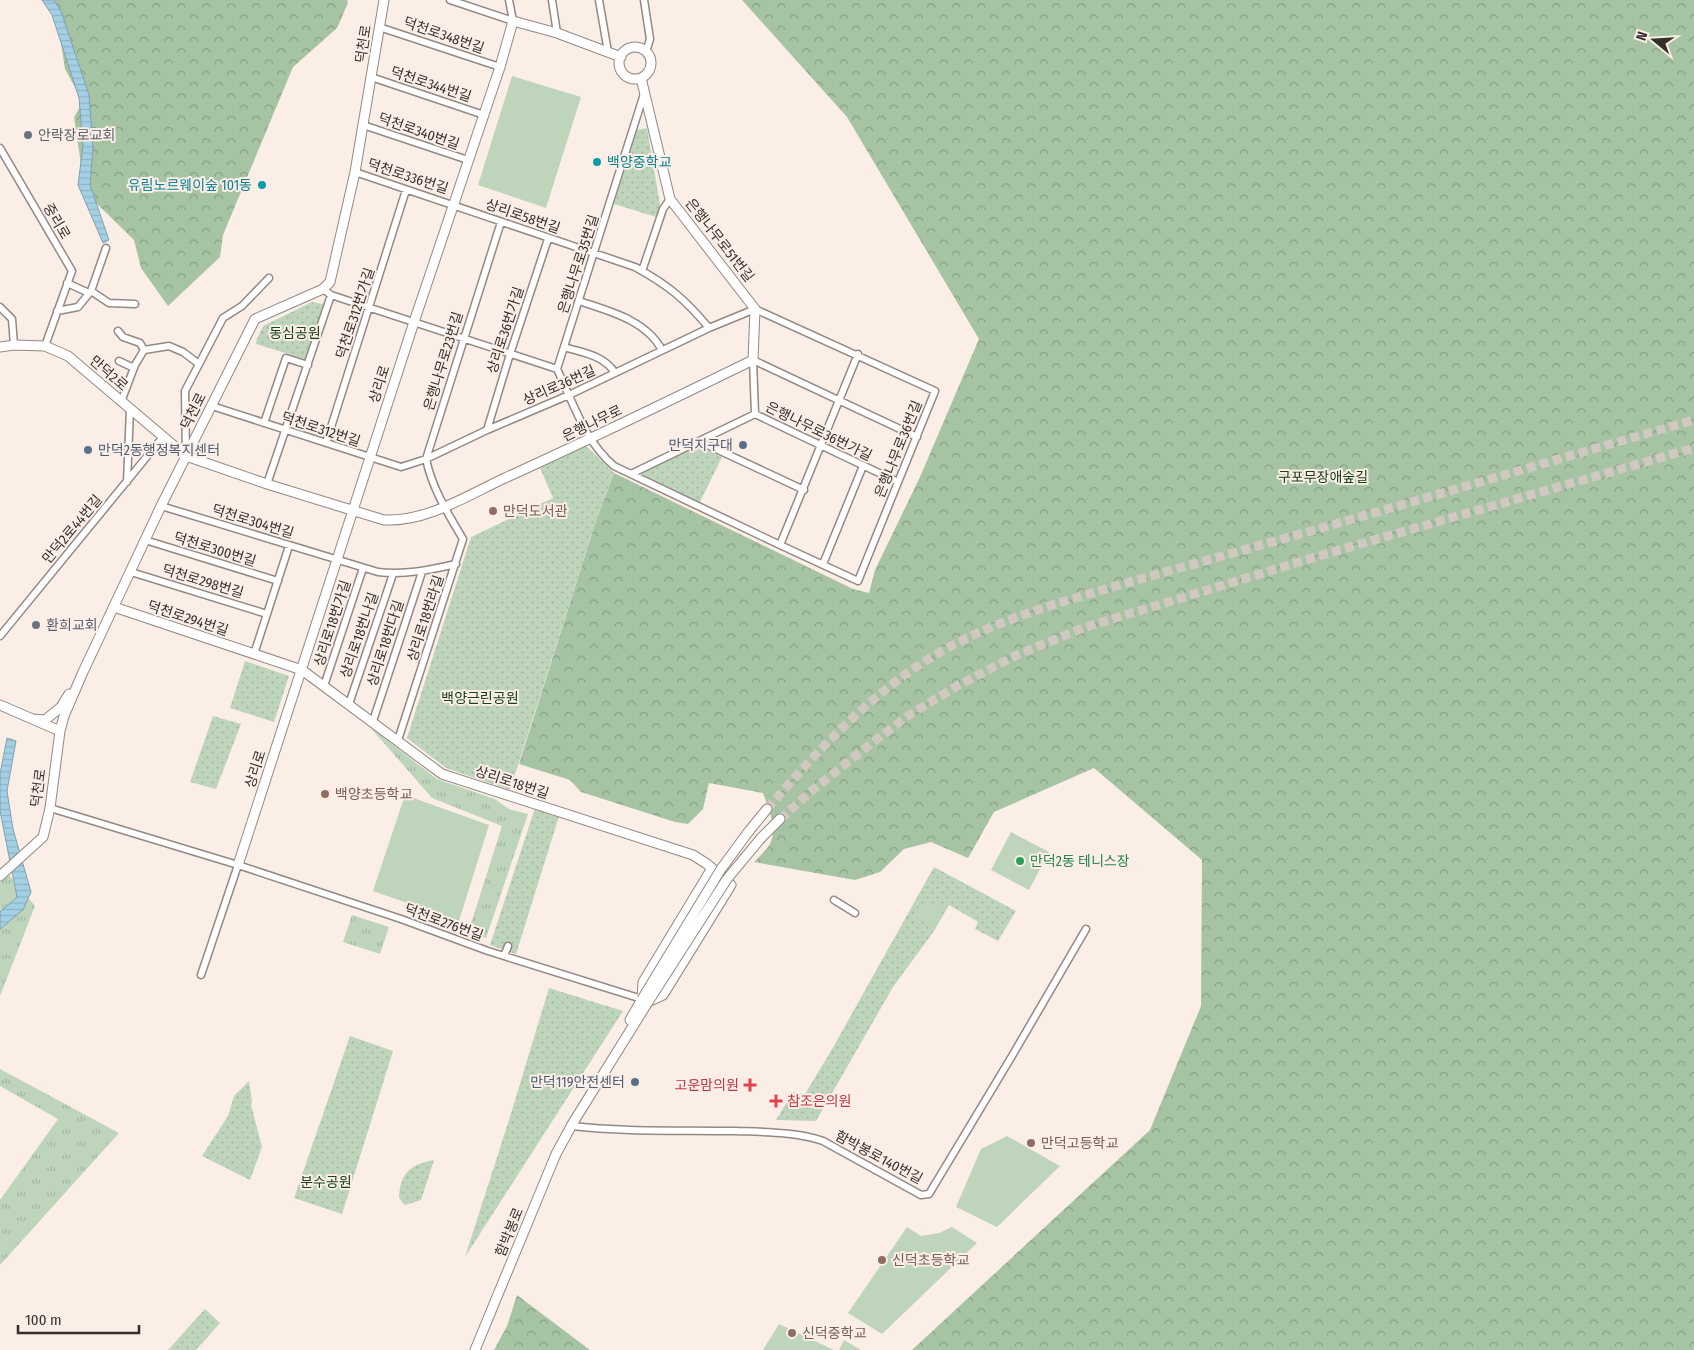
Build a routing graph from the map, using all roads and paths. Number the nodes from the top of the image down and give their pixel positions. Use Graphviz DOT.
graph roads {
  1 [pos="384,0"];
  2 [pos="450,0"];
  3 [pos="509,0"];
  4 [pos="552,0"];
  5 [pos="599,0"];
  6 [pos="644,0"];
  7 [pos="458,1"];
  8 [pos="513,20"];
  9 [pos="380,27"];
  10 [pos="557,33"];
  11 [pos="608,52"];
  12 [pos="646,52"];
  13 [pos="621,57"];
  14 [pos="500,67"];
  15 [pos="371,77"];
  16 [pos="641,78"];
  17 [pos="644,92"];
  18 [pos="484,115"];
  19 [pos="363,125"];
  20 [pos="0,148"];
  21 [pos="468,160"];
  22 [pos="355,172"];
  23 [pos="406,190"];
  24 [pos="670,198"];
  25 [pos="453,204"];
  26 [pos="501,222"];
  27 [pos="548,239"];
  28 [pos="106,248"];
  29 [pos="595,253"];
  30 [pos="642,271"];
  31 [pos="269,278"];
  32 [pos="67,283"];
  33 [pos="323,289"];
  34 [pos="90,292"];
  35 [pos="331,295"];
  36 [pos="579,301"];
  37 [pos="135,304"];
  38 [pos="0,307"];
  39 [pos="370,307"];
  40 [pos="755,309"];
  41 [pos="57,311"];
  42 [pos="414,322"];
  43 [pos="709,328"];
  44 [pos="118,331"];
  45 [pos="463,339"];
  46 [pos="14,345"];
  47 [pos="45,346"];
  48 [pos="0,347"];
  49 [pos="564,347"];
  50 [pos="144,350"];
  51 [pos="662,350"];
  52 [pos="510,354"];
  53 [pos="858,354"];
  54 [pos="753,360"];
  55 [pos="119,361"];
  56 [pos="199,364"];
  57 [pos="308,365"];
  58 [pos="134,368"];
  59 [pos="557,369"];
  60 [pos="615,373"];
  61 [pos="569,395"];
  62 [pos="839,401"];
  63 [pos="121,402"];
  64 [pos="212,406"];
  65 [pos="130,409"];
  66 [pos="754,414"];
  67 [pos="264,423"];
  68 [pos="286,430"];
  69 [pos="487,430"];
  70 [pos="163,437"];
  71 [pos="917,437"];
  72 [pos="590,439"];
  73 [pos="699,442"];
  74 [pos="326,443"];
  75 [pos="821,446"];
  76 [pos="186,456"];
  77 [pos="370,458"];
  78 [pos="426,459"];
  79 [pos="863,466"];
  80 [pos="630,474"];
  81 [pos="127,482"];
  82 [pos="898,482"];
  83 [pos="267,484"];
  84 [pos="804,490"];
  85 [pos="161,506"];
  86 [pos="444,506"];
  87 [pos="353,511"];
  88 [pos="146,540"];
  89 [pos="780,545"];
  90 [pos="290,546"];
  91 [pos="337,561"];
  92 [pos="456,564"];
  93 [pos="823,564"];
  94 [pos="363,568"];
  95 [pos="131,572"];
  96 [pos="422,572"];
  97 [pos="393,574"];
  98 [pos="278,581"];
  99 [pos="114,607"];
  100 [pos="267,614"];
  101 [pos="0,636"];
  102 [pos="254,654"];
  103 [pos="302,670"];
  104 [pos="83,672"];
  105 [pos="324,686"];
  106 [pos="349,704"];
  107 [pos="0,705"];
  108 [pos="33,719"];
  109 [pos="373,721"];
  110 [pos="60,730"];
  111 [pos="398,740"];
  112 [pos="50,808"];
  113 [pos="767,810"];
  114 [pos="780,819"];
  115 [pos="238,865"];
  116 [pos="712,868"];
  117 [pos="1,875"];
  118 [pos="834,900"];
  119 [pos="855,913"];
  120 [pos="1086,929"];
  121 [pos="508,946"];
  122 [pos="504,956"];
  123 [pos="201,975"];
  124 [pos="645,1000"];
  125 [pos="571,1126"];
  126 [pos="475,1350"];
  1 -- 9 [label="street, 덕천로"];
  2 -- 7 [label="street"];
  3 -- 8 [label="street"];
  4 -- 10 [label="street"];
  5 -- 11 [label="street"];
  6 -- 12 [label="street"];
  7 -- 8 [label="street"];
  8 -- 10 [label="street"];
  8 -- 14 [label="street, 상리로"];
  9 -- 14 [label="street, 덕천로348번길"];
  9 -- 15 [label="street, 덕천로"];
  10 -- 11 [label="street"];
  11 -- 13 [label="street"];
  12 -- 13 [label="street"];
  12 -- 16 [label="street"];
  13 -- 16 [label="street"];
  14 -- 18 [label="street, 상리로"];
  15 -- 18 [label="street, 덕천로344번길"];
  15 -- 19 [label="street, 덕천로"];
  16 -- 17 [label="street, 은행나무로51번길"];
  17 -- 24 [label="street, 은행나무로51번길"];
  17 -- 29 [label="street, 은행나무로35번길"];
  18 -- 21 [label="street, 상리로"];
  19 -- 21 [label="street, 덕천로340번길"];
  19 -- 22 [label="street, 덕천로"];
  20 -- 32 [label="street, 중리로"];
  21 -- 25 [label="street, 상리로"];
  22 -- 23 [label="street, 덕천로336번길"];
  22 -- 33 [label="street, 덕천로"];
  23 -- 25 [label="street, 덕천로336번길"];
  23 -- 39 [label="street, 덕천로312번가길"];
  24 -- 30 [label="street"];
  24 -- 40 [label="street, 은행나무로51번길"];
  25 -- 26 [label="street, 상리로58번길"];
  25 -- 42 [label="street, 상리로"];
  26 -- 27 [label="street, 상리로58번길"];
  26 -- 45 [label="street, 은행나무로23번길"];
  27 -- 29 [label="street, 상리로58번길"];
  27 -- 52 [label="street, 상리로36번가길"];
  28 -- 34 [label="street"];
  29 -- 30 [label="street, 상리로58번길"];
  29 -- 36 [label="street, 은행나무로35번길"];
  30 -- 43 [label="street, 상리로58번길"];
  31 -- 56 [label="street"];
  32 -- 34 [label="street"];
  32 -- 41 [label="street, 중리로"];
  33 -- 35 [label="street"];
  33 -- 64 [label="street, 덕천로"];
  34 -- 37 [label="street"];
  34 -- 41 [label="street"];
  35 -- 39 [label="street"];
  35 -- 57 [label="street"];
  36 -- 49 [label="street, 은행나무로35번길"];
  36 -- 51 [label="street"];
  38 -- 46 [label="street"];
  39 -- 42 [label="street"];
  39 -- 74 [label="street, 덕천로312번가길"];
  40 -- 43 [label="street, 상리로36번길"];
  40 -- 53 [label="street, 은행나무로36번길"];
  40 -- 54 [label="street"];
  41 -- 47 [label="street, 중리로"];
  42 -- 45 [label="street"];
  42 -- 77 [label="street, 상리로"];
  43 -- 51 [label="street, 상리로36번길"];
  44 -- 50 [label="street"];
  45 -- 52 [label="street"];
  45 -- 78 [label="street, 은행나무로23번길"];
  46 -- 47 [label="street, 만덕2로"];
  46 -- 48 [label="street, 만덕2로"];
  47 -- 63 [label="street, 만덕2로"];
  49 -- 59 [label="street, 은행나무로35번길"];
  49 -- 60 [label="street"];
  50 -- 56 [label="street"];
  50 -- 58 [label="street"];
  51 -- 60 [label="street, 상리로36번길"];
  52 -- 59 [label="street"];
  52 -- 69 [label="street, 상리로36번가길"];
  53 -- 62 [label="street"];
  53 -- 71 [label="street, 은행나무로36번길"];
  54 -- 62 [label="street"];
  54 -- 66 [label="street"];
  54 -- 72 [label="street, 은행나무로"];
  55 -- 58 [label="street"];
  56 -- 76 [label="street"];
  57 -- 67 [label="street, 덕천로312번길"];
  57 -- 68 [label="street"];
  58 -- 63 [label="street"];
  59 -- 61 [label="street"];
  60 -- 61 [label="street, 상리로36번길"];
  61 -- 69 [label="street, 상리로36번길"];
  61 -- 72 [label="street"];
  62 -- 71 [label="street"];
  62 -- 75 [label="street"];
  63 -- 65 [label="street, 만덕2로"];
  64 -- 67 [label="street, 덕천로312번길"];
  64 -- 76 [label="street, 덕천로"];
  65 -- 70 [label="street, 만덕2로"];
  65 -- 81 [label="street"];
  66 -- 73 [label="street, 은행나무로36번가길"];
  66 -- 75 [label="street, 은행나무로36번가길"];
  67 -- 68 [label="street, 덕천로312번길"];
  68 -- 74 [label="street, 덕천로312번길"];
  68 -- 83 [label="street"];
  69 -- 78 [label="street, 상리로36번길"];
  70 -- 76 [label="street, 만덕2로"];
  70 -- 81 [label="street, 만덕2로44번길"];
  71 -- 82 [label="street, 은행나무로36번길"];
  72 -- 80 [label="street, 은행나무로36번길"];
  72 -- 86 [label="street, 은행나무로"];
  73 -- 80 [label="street, 은행나무로36번가길"];
  73 -- 84 [label="street"];
  74 -- 77 [label="street, 덕천로312번길"];
  75 -- 79 [label="street, 은행나무로36번가길"];
  75 -- 84 [label="street"];
  76 -- 83 [label="street, 은행나무로"];
  76 -- 85 [label="street, 덕천로"];
  77 -- 78 [label="street, 상리로36번길"];
  77 -- 87 [label="street, 상리로"];
  78 -- 86 [label="street"];
  79 -- 82 [label="street, 은행나무로36번가길"];
  79 -- 93 [label="street, 은행나무로36번길"];
  80 -- 89 [label="street, 은행나무로36번길"];
  81 -- 101 [label="street, 만덕2로44번길"];
  82 -- 93 [label="street, 은행나무로36번길"];
  83 -- 87 [label="street, 은행나무로"];
  84 -- 89 [label="street"];
  85 -- 88 [label="street, 덕천로"];
  85 -- 90 [label="street, 덕천로304번길"];
  86 -- 87 [label="street, 은행나무로"];
  86 -- 92 [label="street, 상리로18번라길"];
  87 -- 91 [label="street, 상리로"];
  88 -- 95 [label="street, 덕천로"];
  88 -- 98 [label="street, 덕천로300번길"];
  89 -- 93 [label="street, 은행나무로36번길"];
  90 -- 91 [label="street, 덕천로304번길"];
  90 -- 98 [label="street"];
  91 -- 94 [label="street, 덕천로304번길"];
  91 -- 103 [label="street, 상리로"];
  92 -- 96 [label="street, 덕천로304번길"];
  92 -- 111 [label="street, 상리로18번라길"];
  94 -- 97 [label="street, 덕천로304번길"];
  94 -- 105 [label="street, 상리로18번가길"];
  95 -- 99 [label="street, 덕천로"];
  95 -- 100 [label="street, 덕천로298번길"];
  96 -- 97 [label="street, 덕천로304번길"];
  96 -- 109 [label="street, 상리로18번다길"];
  97 -- 106 [label="street, 상리로18번나길"];
  98 -- 100 [label="street"];
  99 -- 102 [label="street, 덕천로294번길"];
  99 -- 104 [label="street, 덕천로"];
  100 -- 102 [label="street"];
  102 -- 103 [label="street, 덕천로294번길"];
  103 -- 105 [label="street, 상리로18번길"];
  103 -- 115 [label="street, 상리로"];
  104 -- 108 [label="street"];
  104 -- 110 [label="street, 덕천로"];
  105 -- 106 [label="street, 상리로18번길"];
  106 -- 109 [label="street, 상리로18번길"];
  107 -- 108 [label="street"];
  108 -- 110 [label="street"];
  109 -- 111 [label="street, 상리로18번길"];
  110 -- 112 [label="street, 덕천로"];
  111 -- 116 [label="street, 상리로18번길"];
  112 -- 115 [label="street, 덕천로276번길"];
  112 -- 117 [label="street, 덕천로"];
  113 -- 124 [label="street, bridge"];
  114 -- 124 [label="street, bridge"];
  115 -- 122 [label="street, 덕천로276번길"];
  115 -- 123 [label="street"];
  116 -- 124 [label="street"];
  116 -- 124 [label="street, 상리로18번길"];
  118 -- 119 [label="street"];
  120 -- 125 [label="street, 함박봉로140번길"];
  121 -- 122 [label="street"];
  122 -- 124 [label="street, 덕천로276번길"];
  124 -- 125 [label="street, 함박봉로"];
  125 -- 126 [label="street, 함박봉로"];
}
